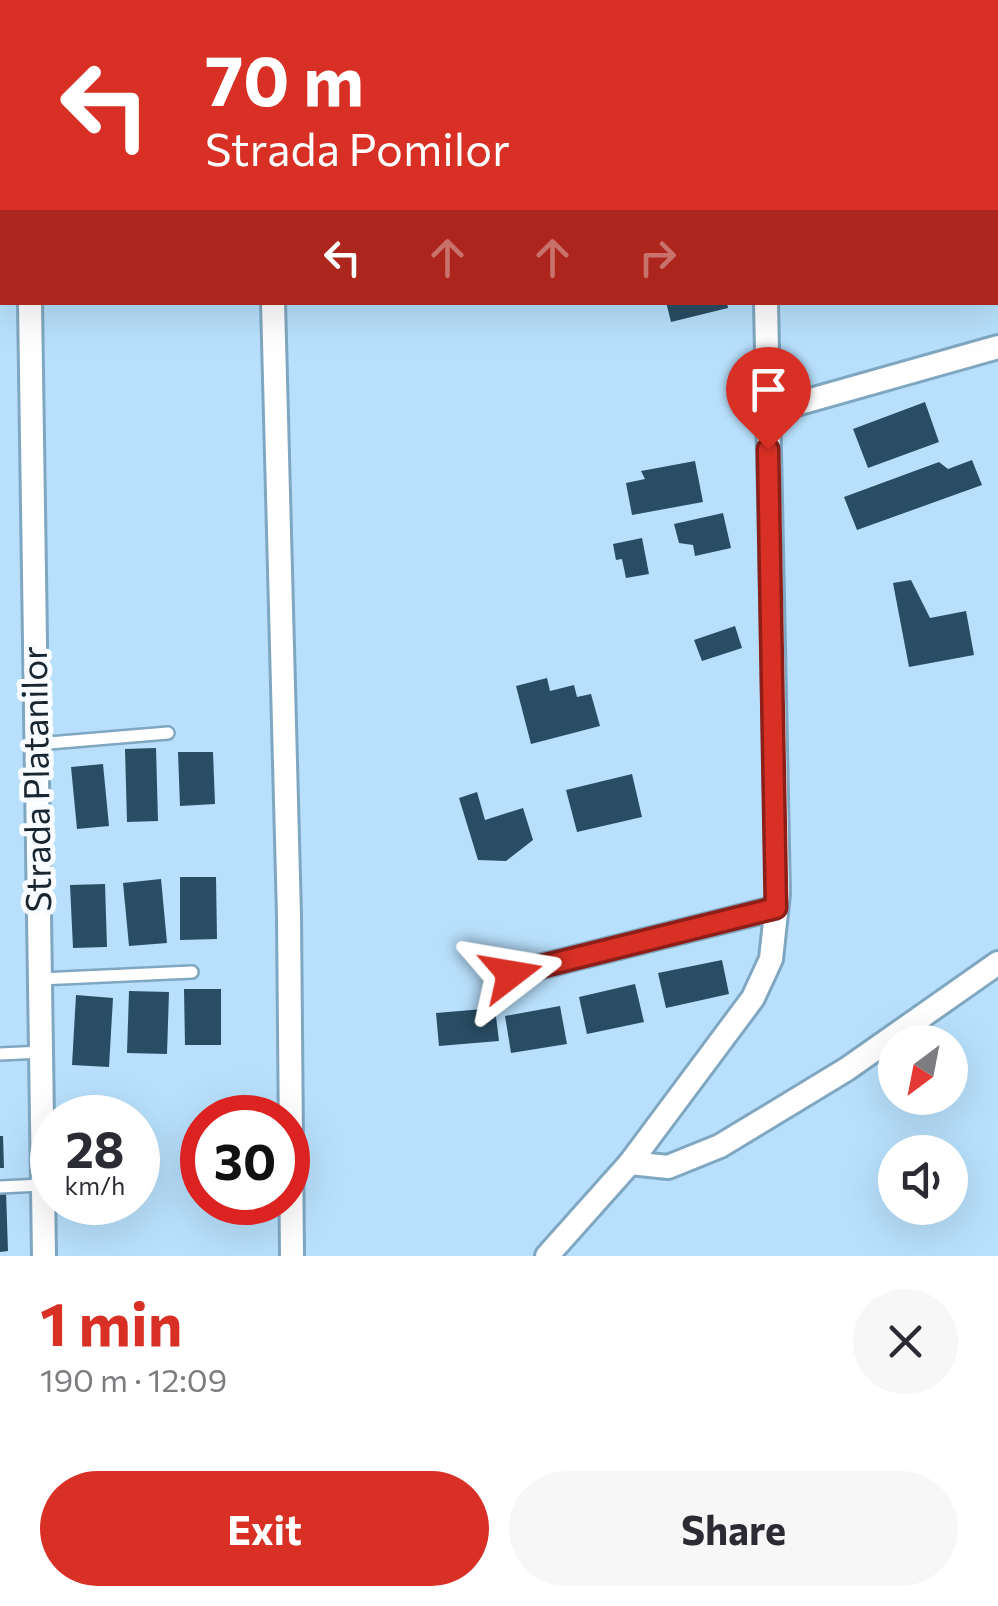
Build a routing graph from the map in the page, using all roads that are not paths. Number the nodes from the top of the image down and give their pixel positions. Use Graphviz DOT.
graph roads {
  1 [pos="30,305"];
  2 [pos="274,305"];
  3 [pos="766,305"];
  4 [pos="998,347"];
  5 [pos="768,412"];
  6 [pos="168,733"];
  7 [pos="37,744"];
  8 [pos="776,908"];
  9 [pos="998,964"];
  10 [pos="192,972"];
  11 [pos="511,974"];
  12 [pos="40,979"];
  13 [pos="42,1052"];
  14 [pos="0,1054"];
  15 [pos="42,1095"];
  16 [pos="630,1163"];
  17 [pos="30,1186"];
  18 [pos="0,1187"];
  19 [pos="43,1225"];
  20 [pos="44,1256"];
  21 [pos="292,1256"];
  22 [pos="547,1256"];
  1 -- 7 [label="street, Strada Platanilor"];
  2 -- 21 [label="street"];
  3 -- 5 [label="street"];
  4 -- 5 [label="street"];
  5 -- 8 [label="street"];
  6 -- 7 [label="lane"];
  7 -- 12 [label="street, Strada Platanilor"];
  8 -- 11 [label="street"];
  8 -- 16 [label="street"];
  9 -- 16 [label="street"];
  10 -- 12 [label="lane"];
  12 -- 13 [label="street, Strada Platanilor"];
  13 -- 14 [label="lane"];
  13 -- 15 [label="street, Strada Platanilor"];
  16 -- 22 [label="street"];
  17 -- 18 [label="lane"];
  19 -- 20 [label="street, Strada Platanilor"];
}
